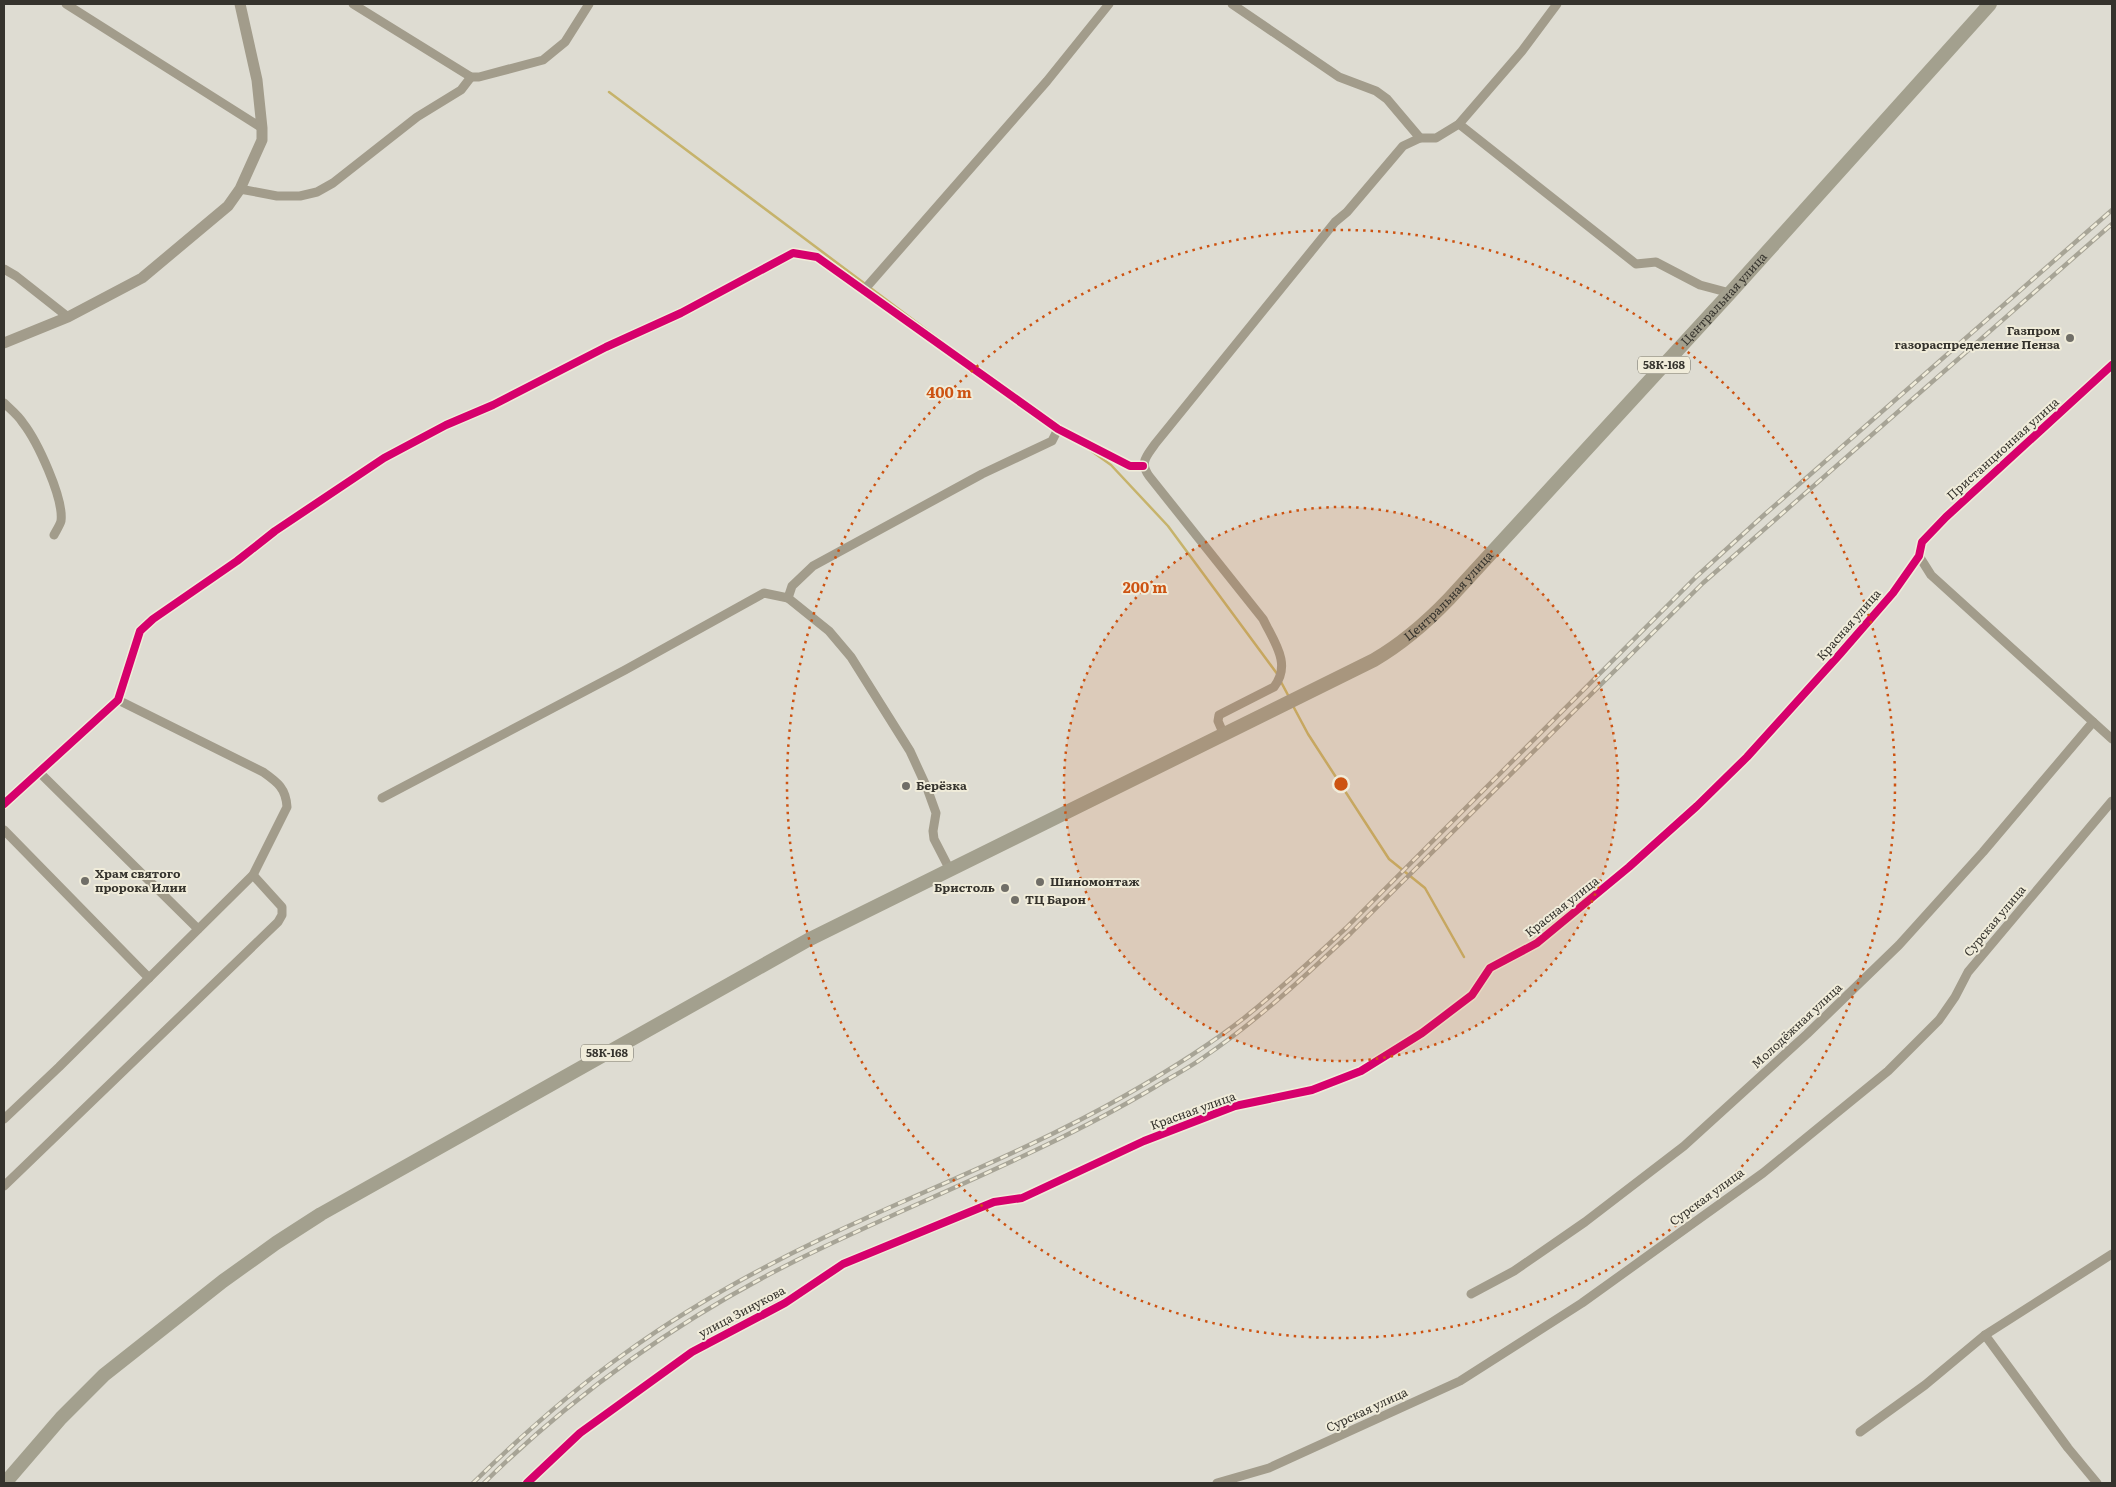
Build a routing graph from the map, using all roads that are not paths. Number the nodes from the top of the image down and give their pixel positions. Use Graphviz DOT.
graph roads {
  1 [pos="66,4"];
  2 [pos="240,4"];
  3 [pos="353,4"];
  4 [pos="589,4"];
  5 [pos="1109,4"];
  6 [pos="1232,4"];
  7 [pos="1557,4"];
  8 [pos="1990,4"];
  9 [pos="470,77"];
  10 [pos="1459,124"];
  11 [pos="262,128"];
  12 [pos="1420,138"];
  13 [pos="240,189"];
  14 [pos="4,269"];
  15 [pos="864,290"];
  16 [pos="1730,294"];
  17 [pos="68,317"];
  18 [pos="4,343"];
  19 [pos="2112,365"];
  20 [pos="4,403"];
  21 [pos="1058,429"];
  22 [pos="1143,466"];
  23 [pos="54,535"];
  24 [pos="1919,556"];
  25 [pos="788,598"];
  26 [pos="118,700"];
  27 [pos="2093,722"];
  28 [pos="1224,735"];
  29 [pos="2112,739"];
  30 [pos="39,772"];
  31 [pos="382,798"];
  32 [pos="2112,801"];
  33 [pos="4,804"];
  34 [pos="4,830"];
  35 [pos="950,870"];
  36 [pos="253,875"];
  37 [pos="198,930"];
  38 [pos="150,978"];
  39 [pos="4,1119"];
  40 [pos="4,1186"];
  41 [pos="994,1202"];
  42 [pos="2112,1254"];
  43 [pos="1471,1294"];
  44 [pos="1985,1335"];
  45 [pos="1860,1432"];
  46 [pos="5,1483"];
  47 [pos="527,1483"];
  48 [pos="1217,1483"];
  49 [pos="2098,1483"];
  1 -- 11 [label="street"];
  2 -- 11 [label="street"];
  3 -- 9 [label="street"];
  4 -- 9 [label="street"];
  5 -- 15 [label="street"];
  6 -- 12 [label="street"];
  7 -- 10 [label="street"];
  8 -- 16 [label="main road, Центральная улица / 58К-168"];
  9 -- 13 [label="street"];
  10 -- 12 [label="street"];
  10 -- 16 [label="street"];
  11 -- 13 [label="street"];
  12 -- 22 [label="street"];
  13 -- 17 [label="street"];
  14 -- 17 [label="street"];
  15 -- 21 [label="street"];
  15 -- 26 [label="street"];
  16 -- 28 [label="main road, Центральная улица / 58К-168"];
  17 -- 18 [label="street"];
  19 -- 24 [label="street, Пристанционная улица"];
  20 -- 23 [label="street"];
  21 -- 22 [label="street"];
  21 -- 25 [label="street"];
  22 -- 28 [label="street"];
  24 -- 27 [label="street"];
  24 -- 41 [label="street, Красная улица"];
  25 -- 31 [label="street"];
  25 -- 35 [label="street"];
  26 -- 30 [label="street"];
  26 -- 36 [label="street"];
  27 -- 29 [label="street"];
  27 -- 43 [label="street, Молодёжная улица"];
  28 -- 35 [label="main road, 58К-168"];
  30 -- 33 [label="street"];
  30 -- 37 [label="street"];
  32 -- 48 [label="street, Сурская улица"];
  34 -- 38 [label="street"];
  35 -- 46 [label="main road, 58К-168"];
  36 -- 37 [label="street"];
  36 -- 40 [label="street"];
  37 -- 38 [label="street"];
  38 -- 39 [label="street"];
  41 -- 47 [label="street, улица Зинукова"];
  42 -- 44 [label="street"];
  44 -- 45 [label="street"];
  44 -- 49 [label="street"];
}
